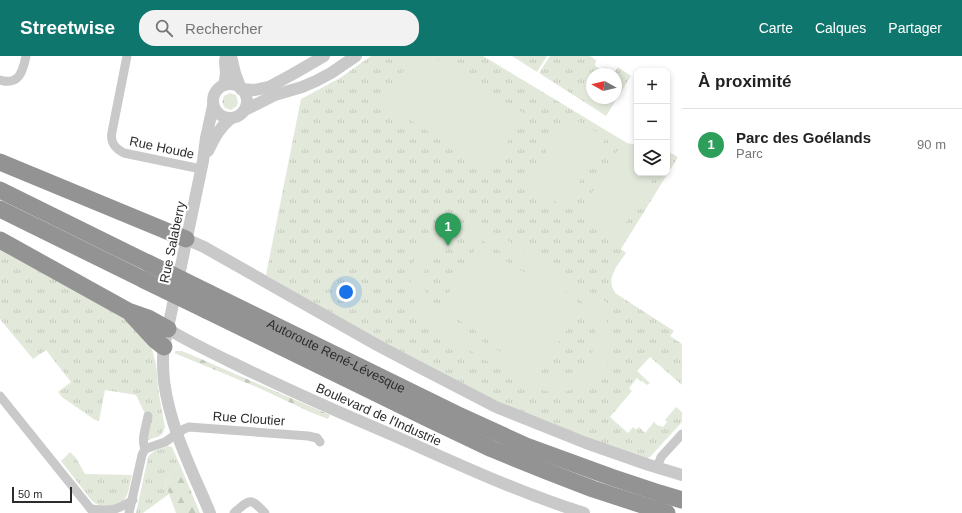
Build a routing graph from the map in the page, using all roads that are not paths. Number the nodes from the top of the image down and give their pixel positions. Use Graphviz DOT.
graph roads {
  1 [pos="26,56"];
  2 [pos="127,56"];
  3 [pos="226,56"];
  4 [pos="231,56"];
  5 [pos="324,56"];
  6 [pos="356,56"];
  7 [pos="0,80"];
  8 [pos="224,85"];
  9 [pos="241,89"];
  10 [pos="213,106"];
  11 [pos="244,110"];
  12 [pos="230,118"];
  13 [pos="0,162"];
  14 [pos="202,165"];
  15 [pos="0,190"];
  16 [pos="0,209"];
  17 [pos="186,239"];
  18 [pos="0,240"];
  19 [pos="128,311"];
  20 [pos="168,329"];
  21 [pos="164,347"];
  22 [pos="0,396"];
  23 [pos="148,416"];
  24 [pos="177,434"];
  25 [pos="682,434"];
  26 [pos="320,442"];
  27 [pos="145,449"];
  28 [pos="657,468"];
  29 [pos="682,476"];
  30 [pos="133,500"];
  31 [pos="682,500"];
  32 [pos="93,511"];
  33 [pos="578,512"];
  34 [pos="129,513"];
  35 [pos="210,513"];
  36 [pos="234,513"];
  37 [pos="265,513"];
  38 [pos="668,513"];
  1 -- 7 [label="street"];
  2 -- 14 [label="street, Rue Houde"];
  3 -- 8 [label="street"];
  4 -- 9 [label="street"];
  5 -- 9 [label="street"];
  6 -- 11 [label="street"];
  8 -- 9 [label="street"];
  8 -- 10 [label="street"];
  9 -- 11 [label="street"];
  10 -- 12 [label="street"];
  10 -- 14 [label="street, Rue Salaberry"];
  11 -- 12 [label="street"];
  12 -- 14 [label="street, Rue Salaberry"];
  13 -- 17 [label="highway"];
  14 -- 17 [label="street, Rue Salaberry"];
  15 -- 31 [label="highway, Autoroute René-Lévesque, bridge"];
  16 -- 38 [label="highway, Autoroute René-Lévesque, bridge"];
  17 -- 20 [label="street, Rue Salaberry"];
  17 -- 28 [label="street"];
  18 -- 19 [label="highway"];
  19 -- 20 [label="highway"];
  19 -- 21 [label="highway"];
  20 -- 21 [label="street, Rue Salaberry"];
  20 -- 33 [label="street, Boulevard de l'Industrie"];
  21 -- 24 [label="street, Rue Salaberry"];
  22 -- 32 [label="street"];
  23 -- 27 [label="street"];
  24 -- 26 [label="street, Rue Cloutier"];
  24 -- 27 [label="street"];
  24 -- 35 [label="street, Rue Salaberry"];
  25 -- 28 [label="street"];
  27 -- 30 [label="street"];
  28 -- 29 [label="street"];
  30 -- 32 [label="street"];
  30 -- 34 [label="street"];
  36 -- 37 [label="street"];
}
